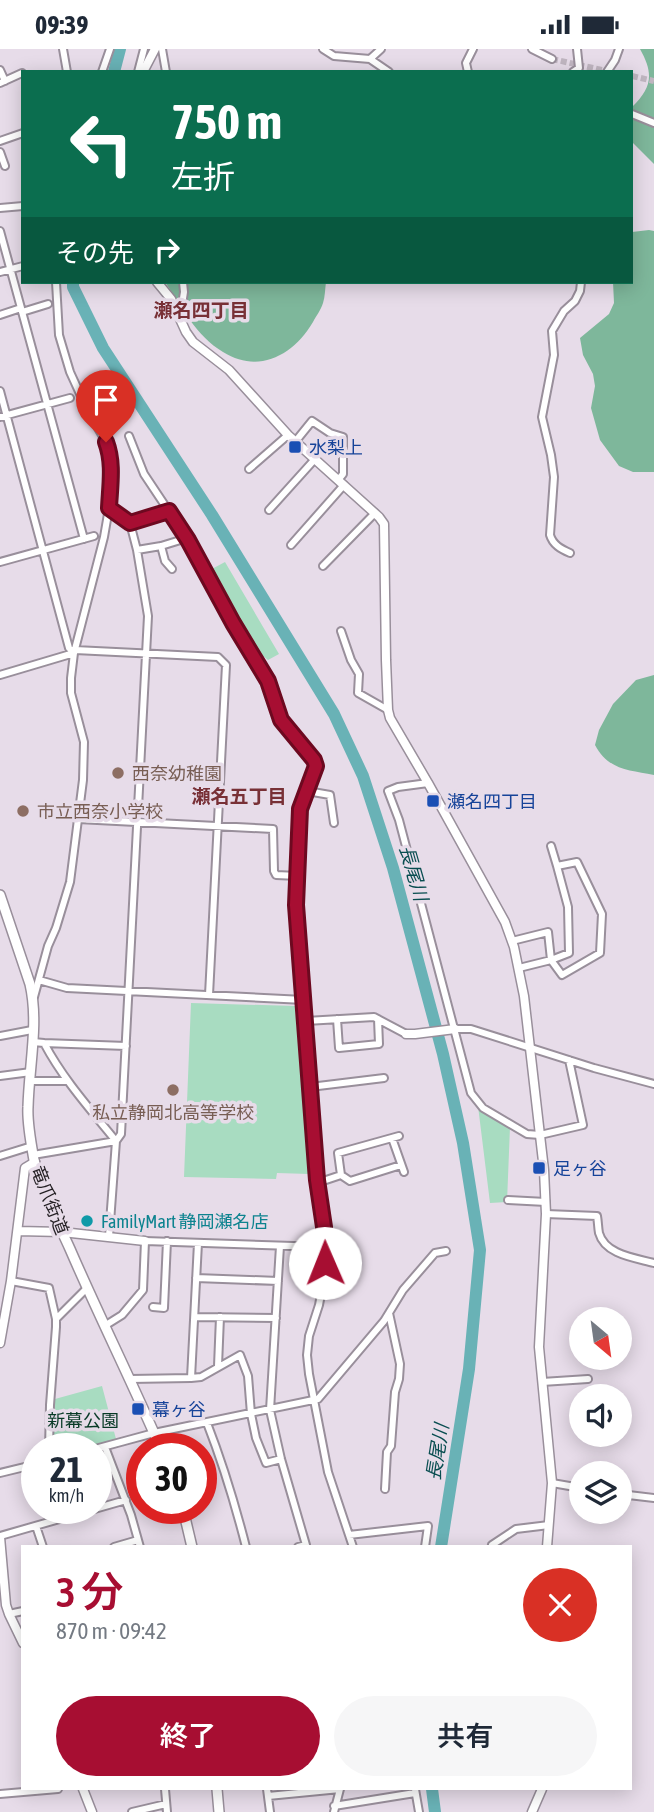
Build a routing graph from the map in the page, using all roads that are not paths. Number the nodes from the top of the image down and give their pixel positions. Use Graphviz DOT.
graph roads {
  1 [pos="63,49"];
  2 [pos="110,49"];
  3 [pos="144,49"];
  4 [pos="155,49"];
  5 [pos="162,49"];
  6 [pos="323,49"];
  7 [pos="381,49"];
  8 [pos="473,49"];
  9 [pos="531,49"];
  10 [pos="577,49"];
  11 [pos="619,49"];
  12 [pos="370,59"];
  13 [pos="552,59"];
  14 [pos="0,70"];
  15 [pos="67,70"];
  16 [pos="103,70"];
  17 [pos="141,70"];
  18 [pos="142,70"];
  19 [pos="166,70"];
  20 [pos="386,70"];
  21 [pos="468,70"];
  22 [pos="576,70"];
  23 [pos="608,70"];
  24 [pos="21,73"];
  25 [pos="2,82"];
  26 [pos="633,114"];
  27 [pos="654,123"];
  28 [pos="21,133"];
  29 [pos="0,141"];
  30 [pos="0,152"];
  31 [pos="5,166"];
  32 [pos="21,206"];
  33 [pos="0,208"];
  34 [pos="0,231"];
  35 [pos="21,266"];
  36 [pos="10,269"];
  37 [pos="0,272"];
  38 [pos="57,284"];
  39 [pos="159,284"];
  40 [pos="183,284"];
  41 [pos="581,284"];
  42 [pos="48,304"];
  43 [pos="21,310"];
  44 [pos="0,315"];
  45 [pos="180,317"];
  46 [pos="0,391"];
  47 [pos="70,398"];
  48 [pos="47,404"];
  49 [pos="3,416"];
  50 [pos="288,435"];
  51 [pos="129,436"];
  52 [pos="295,442"];
  53 [pos="315,459"];
  54 [pos="249,469"];
  55 [pos="341,483"];
  56 [pos="109,508"];
  57 [pos="269,510"];
  58 [pos="169,511"];
  59 [pos="375,513"];
  60 [pos="130,523"];
  61 [pos="94,536"];
  62 [pos="187,538"];
  63 [pos="83,539"];
  64 [pos="291,545"];
  65 [pos="161,546"];
  66 [pos="137,550"];
  67 [pos="43,551"];
  68 [pos="570,553"];
  69 [pos="0,562"];
  70 [pos="323,566"];
  71 [pos="172,569"];
  72 [pos="341,631"];
  73 [pos="74,651"];
  74 [pos="145,654"];
  75 [pos="0,675"];
  76 [pos="388,710"];
  77 [pos="428,783"];
  78 [pos="307,791"];
  79 [pos="78,819"];
  80 [pos="137,823"];
  81 [pos="334,823"];
  82 [pos="218,827"];
  83 [pos="551,846"];
  84 [pos="557,866"];
  85 [pos="298,876"];
  86 [pos="0,895"];
  87 [pos="512,941"];
  88 [pos="551,960"];
  89 [pos="519,968"];
  90 [pos="39,980"];
  91 [pos="130,991"];
  92 [pos="209,995"];
  93 [pos="33,999"];
  94 [pos="304,1000"];
  95 [pos="337,1019"];
  96 [pos="378,1019"];
  97 [pos="306,1021"];
  98 [pos="455,1029"];
  99 [pos="32,1030"];
  100 [pos="406,1034"];
  101 [pos="0,1036"];
  102 [pos="33,1042"];
  103 [pos="44,1043"];
  104 [pos="127,1046"];
  105 [pos="530,1047"];
  106 [pos="569,1059"];
  107 [pos="0,1076"];
  108 [pos="30,1077"];
  109 [pos="384,1078"];
  110 [pos="67,1081"];
  111 [pos="654,1084"];
  112 [pos="310,1087"];
  113 [pos="540,1135"];
  114 [pos="116,1141"];
  115 [pos="34,1154"];
  116 [pos="0,1156"];
  117 [pos="341,1175"];
  118 [pos="317,1183"];
  119 [pos="508,1200"];
  120 [pos="546,1202"];
  121 [pos="547,1214"];
  122 [pos="18,1231"];
  123 [pos="62,1232"];
  124 [pos="108,1236"];
  125 [pos="145,1241"];
  126 [pos="167,1241"];
  127 [pos="198,1243"];
  128 [pos="280,1246"];
  129 [pos="325,1247"];
  130 [pos="446,1251"];
  131 [pos="654,1263"];
  132 [pos="196,1278"];
  133 [pos="11,1281"];
  134 [pos="278,1281"];
  135 [pos="87,1288"];
  136 [pos="153,1307"];
  137 [pos="389,1313"];
  138 [pos="195,1317"];
  139 [pos="220,1317"];
  140 [pos="276,1318"];
  141 [pos="56,1319"];
  142 [pos="106,1325"];
  143 [pos="1,1329"];
  144 [pos="0,1343"];
  145 [pos="218,1366"];
  146 [pos="191,1378"];
  147 [pos="130,1379"];
  148 [pos="588,1379"];
  149 [pos="542,1382"];
  150 [pos="314,1401"];
  151 [pos="270,1410"];
  152 [pos="251,1414"];
  153 [pos="207,1423"];
  154 [pos="49,1433"];
  155 [pos="154,1433"];
  156 [pos="281,1459"];
  157 [pos="112,1465"];
  158 [pos="21,1468"];
  159 [pos="0,1473"];
  160 [pos="552,1483"];
  161 [pos="569,1486"];
  162 [pos="385,1489"];
  163 [pos="632,1495"];
  164 [pos="654,1498"];
  165 [pos="126,1500"];
  166 [pos="133,1524"];
  167 [pos="187,1524"];
  168 [pos="549,1525"];
  169 [pos="36,1526"];
  170 [pos="349,1535"];
  171 [pos="0,1537"];
  172 [pos="139,1544"];
  173 [pos="42,1545"];
  174 [pos="192,1545"];
  175 [pos="245,1545"];
  176 [pos="306,1545"];
  177 [pos="352,1545"];
  178 [pos="425,1545"];
  179 [pos="492,1545"];
  180 [pos="547,1545"];
  181 [pos="21,1611"];
  182 [pos="9,1614"];
  183 [pos="21,1639"];
  184 [pos="46,1790"];
  185 [pos="83,1790"];
  186 [pos="165,1790"];
  187 [pos="217,1790"];
  188 [pos="316,1790"];
  189 [pos="340,1790"];
  190 [pos="542,1790"];
  191 [pos="415,1791"];
  192 [pos="268,1792"];
  193 [pos="0,1794"];
  194 [pos="167,1808"];
  195 [pos="334,1809"];
  196 [pos="91,1810"];
  197 [pos="81,1812"];
  198 [pos="132,1812"];
  199 [pos="219,1812"];
  200 [pos="270,1812"];
  201 [pos="419,1812"];
  202 [pos="531,1812"];
  1 -- 15 [label="street"];
  2 -- 16 [label="street"];
  3 -- 17 [label="street"];
  4 -- 18 [label="street"];
  5 -- 19 [label="street"];
  6 -- 12 [label="street"];
  7 -- 12 [label="street"];
  8 -- 21 [label="street"];
  9 -- 13 [label="street"];
  10 -- 22 [label="street"];
  11 -- 23 [label="street"];
  12 -- 20 [label="street"];
  14 -- 25 [label="street"];
  24 -- 25 [label="street"];
  26 -- 27 [label="street"];
  28 -- 29 [label="street"];
  30 -- 31 [label="street"];
  32 -- 33 [label="street"];
  34 -- 36 [label="street"];
  35 -- 36 [label="street"];
  36 -- 37 [label="street"];
  36 -- 43 [label="street"];
  38 -- 56 [label="street"];
  39 -- 45 [label="street"];
  40 -- 45 [label="street"];
  41 -- 68 [label="street"];
  42 -- 43 [label="street"];
  43 -- 44 [label="street"];
  43 -- 48 [label="street"];
  45 -- 50 [label="street"];
  46 -- 49 [label="street"];
  47 -- 48 [label="street"];
  48 -- 49 [label="street"];
  48 -- 63 [label="street"];
  49 -- 67 [label="street"];
  50 -- 52 [label="street"];
  50 -- 54 [label="street"];
  51 -- 58 [label="street"];
  52 -- 53 [label="street"];
  52 -- 55 [label="street"];
  53 -- 55 [label="street"];
  53 -- 57 [label="street"];
  55 -- 59 [label="street"];
  55 -- 64 [label="street"];
  56 -- 60 [label="street"];
  56 -- 73 [label="street"];
  58 -- 60 [label="street"];
  58 -- 62 [label="street"];
  59 -- 70 [label="street"];
  59 -- 76 [label="street"];
  60 -- 66 [label="street"];
  61 -- 63 [label="street"];
  62 -- 65 [label="street"];
  62 -- 78 [label="street"];
  63 -- 67 [label="street"];
  65 -- 66 [label="street"];
  65 -- 71 [label="street"];
  66 -- 74 [label="street"];
  67 -- 69 [label="street"];
  67 -- 73 [label="street"];
  72 -- 76 [label="street"];
  73 -- 74 [label="street"];
  73 -- 75 [label="street"];
  73 -- 79 [label="street"];
  74 -- 80 [label="street"];
  74 -- 82 [label="street"];
  76 -- 77 [label="street"];
  77 -- 87 [label="street"];
  77 -- 98 [label="street"];
  78 -- 81 [label="street"];
  78 -- 85 [label="street"];
  79 -- 80 [label="street"];
  79 -- 90 [label="street"];
  80 -- 82 [label="street"];
  80 -- 91 [label="street"];
  82 -- 85 [label="street"];
  82 -- 92 [label="street"];
  83 -- 84 [label="street"];
  84 -- 88 [label="street"];
  84 -- 88 [label="street"];
  85 -- 94 [label="street"];
  86 -- 93 [label="main road, 竜爪街道"];
  87 -- 88 [label="street"];
  87 -- 89 [label="street"];
  88 -- 89 [label="street"];
  89 -- 105 [label="street"];
  90 -- 91 [label="street"];
  90 -- 93 [label="street"];
  91 -- 92 [label="street"];
  91 -- 104 [label="street"];
  92 -- 94 [label="street"];
  93 -- 99 [label="main road, 竜爪街道"];
  94 -- 97 [label="street"];
  95 -- 96 [label="street"];
  95 -- 96 [label="street"];
  95 -- 97 [label="street"];
  96 -- 100 [label="street"];
  97 -- 112 [label="street"];
  98 -- 100 [label="street"];
  98 -- 105 [label="street"];
  98 -- 113 [label="street"];
  99 -- 101 [label="street"];
  99 -- 102 [label="main road, 竜爪街道"];
  102 -- 103 [label="street"];
  102 -- 108 [label="main road, 竜爪街道"];
  103 -- 104 [label="street"];
  103 -- 110 [label="street"];
  104 -- 114 [label="street"];
  105 -- 106 [label="street"];
  105 -- 113 [label="street"];
  106 -- 111 [label="street"];
  106 -- 113 [label="street"];
  107 -- 108 [label="street"];
  108 -- 110 [label="street"];
  108 -- 115 [label="main road, 竜爪街道"];
  109 -- 112 [label="street"];
  110 -- 114 [label="street"];
  112 -- 118 [label="street"];
  113 -- 120 [label="street"];
  114 -- 115 [label="street"];
  114 -- 124 [label="street"];
  115 -- 116 [label="street"];
  115 -- 122 [label="street"];
  115 -- 123 [label="main road, 竜爪街道"];
  117 -- 117 [label="street"];
  117 -- 118 [label="street"];
  118 -- 129 [label="street"];
  119 -- 120 [label="street"];
  120 -- 121 [label="street"];
  121 -- 131 [label="street"];
  121 -- 149 [label="street"];
  122 -- 123 [label="street"];
  122 -- 133 [label="street"];
  123 -- 124 [label="street"];
  123 -- 135 [label="main road, 竜爪街道"];
  124 -- 125 [label="street"];
  125 -- 126 [label="street"];
  125 -- 142 [label="street"];
  126 -- 127 [label="street"];
  126 -- 136 [label="street"];
  127 -- 128 [label="street"];
  127 -- 132 [label="street"];
  128 -- 129 [label="street"];
  128 -- 134 [label="street"];
  129 -- 150 [label="street"];
  130 -- 137 [label="street"];
  132 -- 134 [label="street"];
  132 -- 138 [label="street"];
  133 -- 141 [label="street"];
  133 -- 143 [label="street"];
  134 -- 140 [label="street"];
  135 -- 141 [label="street"];
  135 -- 142 [label="main road, 竜爪街道"];
  137 -- 150 [label="street"];
  137 -- 162 [label="street"];
  138 -- 139 [label="street"];
  138 -- 146 [label="street"];
  139 -- 140 [label="street"];
  139 -- 145 [label="street"];
  140 -- 151 [label="street"];
  141 -- 154 [label="street"];
  142 -- 147 [label="main road, 竜爪街道"];
  143 -- 144 [label="street"];
  145 -- 146 [label="street"];
  145 -- 152 [label="street"];
  146 -- 147 [label="street"];
  147 -- 155 [label="main road, 竜爪街道"];
  148 -- 149 [label="street"];
  149 -- 160 [label="street"];
  150 -- 151 [label="street"];
  150 -- 170 [label="street"];
  151 -- 152 [label="street"];
  151 -- 156 [label="street"];
  152 -- 153 [label="street"];
  152 -- 156 [label="street"];
  153 -- 155 [label="street"];
  153 -- 175 [label="street"];
  156 -- 176 [label="street"];
  157 -- 165 [label="street"];
  158 -- 159 [label="street"];
  160 -- 161 [label="street"];
  160 -- 168 [label="street"];
  163 -- 164 [label="street"];
  165 -- 169 [label="street"];
  166 -- 172 [label="street"];
  167 -- 174 [label="main road"];
  168 -- 179 [label="street"];
  168 -- 180 [label="street"];
  169 -- 171 [label="street"];
  169 -- 173 [label="street"];
  170 -- 177 [label="street"];
  170 -- 178 [label="street"];
  171 -- 182 [label="street"];
  181 -- 182 [label="street"];
  182 -- 183 [label="street"];
  184 -- 193 [label="street"];
  185 -- 196 [label="street"];
  186 -- 194 [label="street"];
  187 -- 199 [label="main road"];
  188 -- 192 [label="street"];
  189 -- 195 [label="street"];
  190 -- 202 [label="street"];
  191 -- 195 [label="street"];
  191 -- 201 [label="street"];
  192 -- 200 [label="street"];
  194 -- 198 [label="street"];
  196 -- 197 [label="street"];
}
